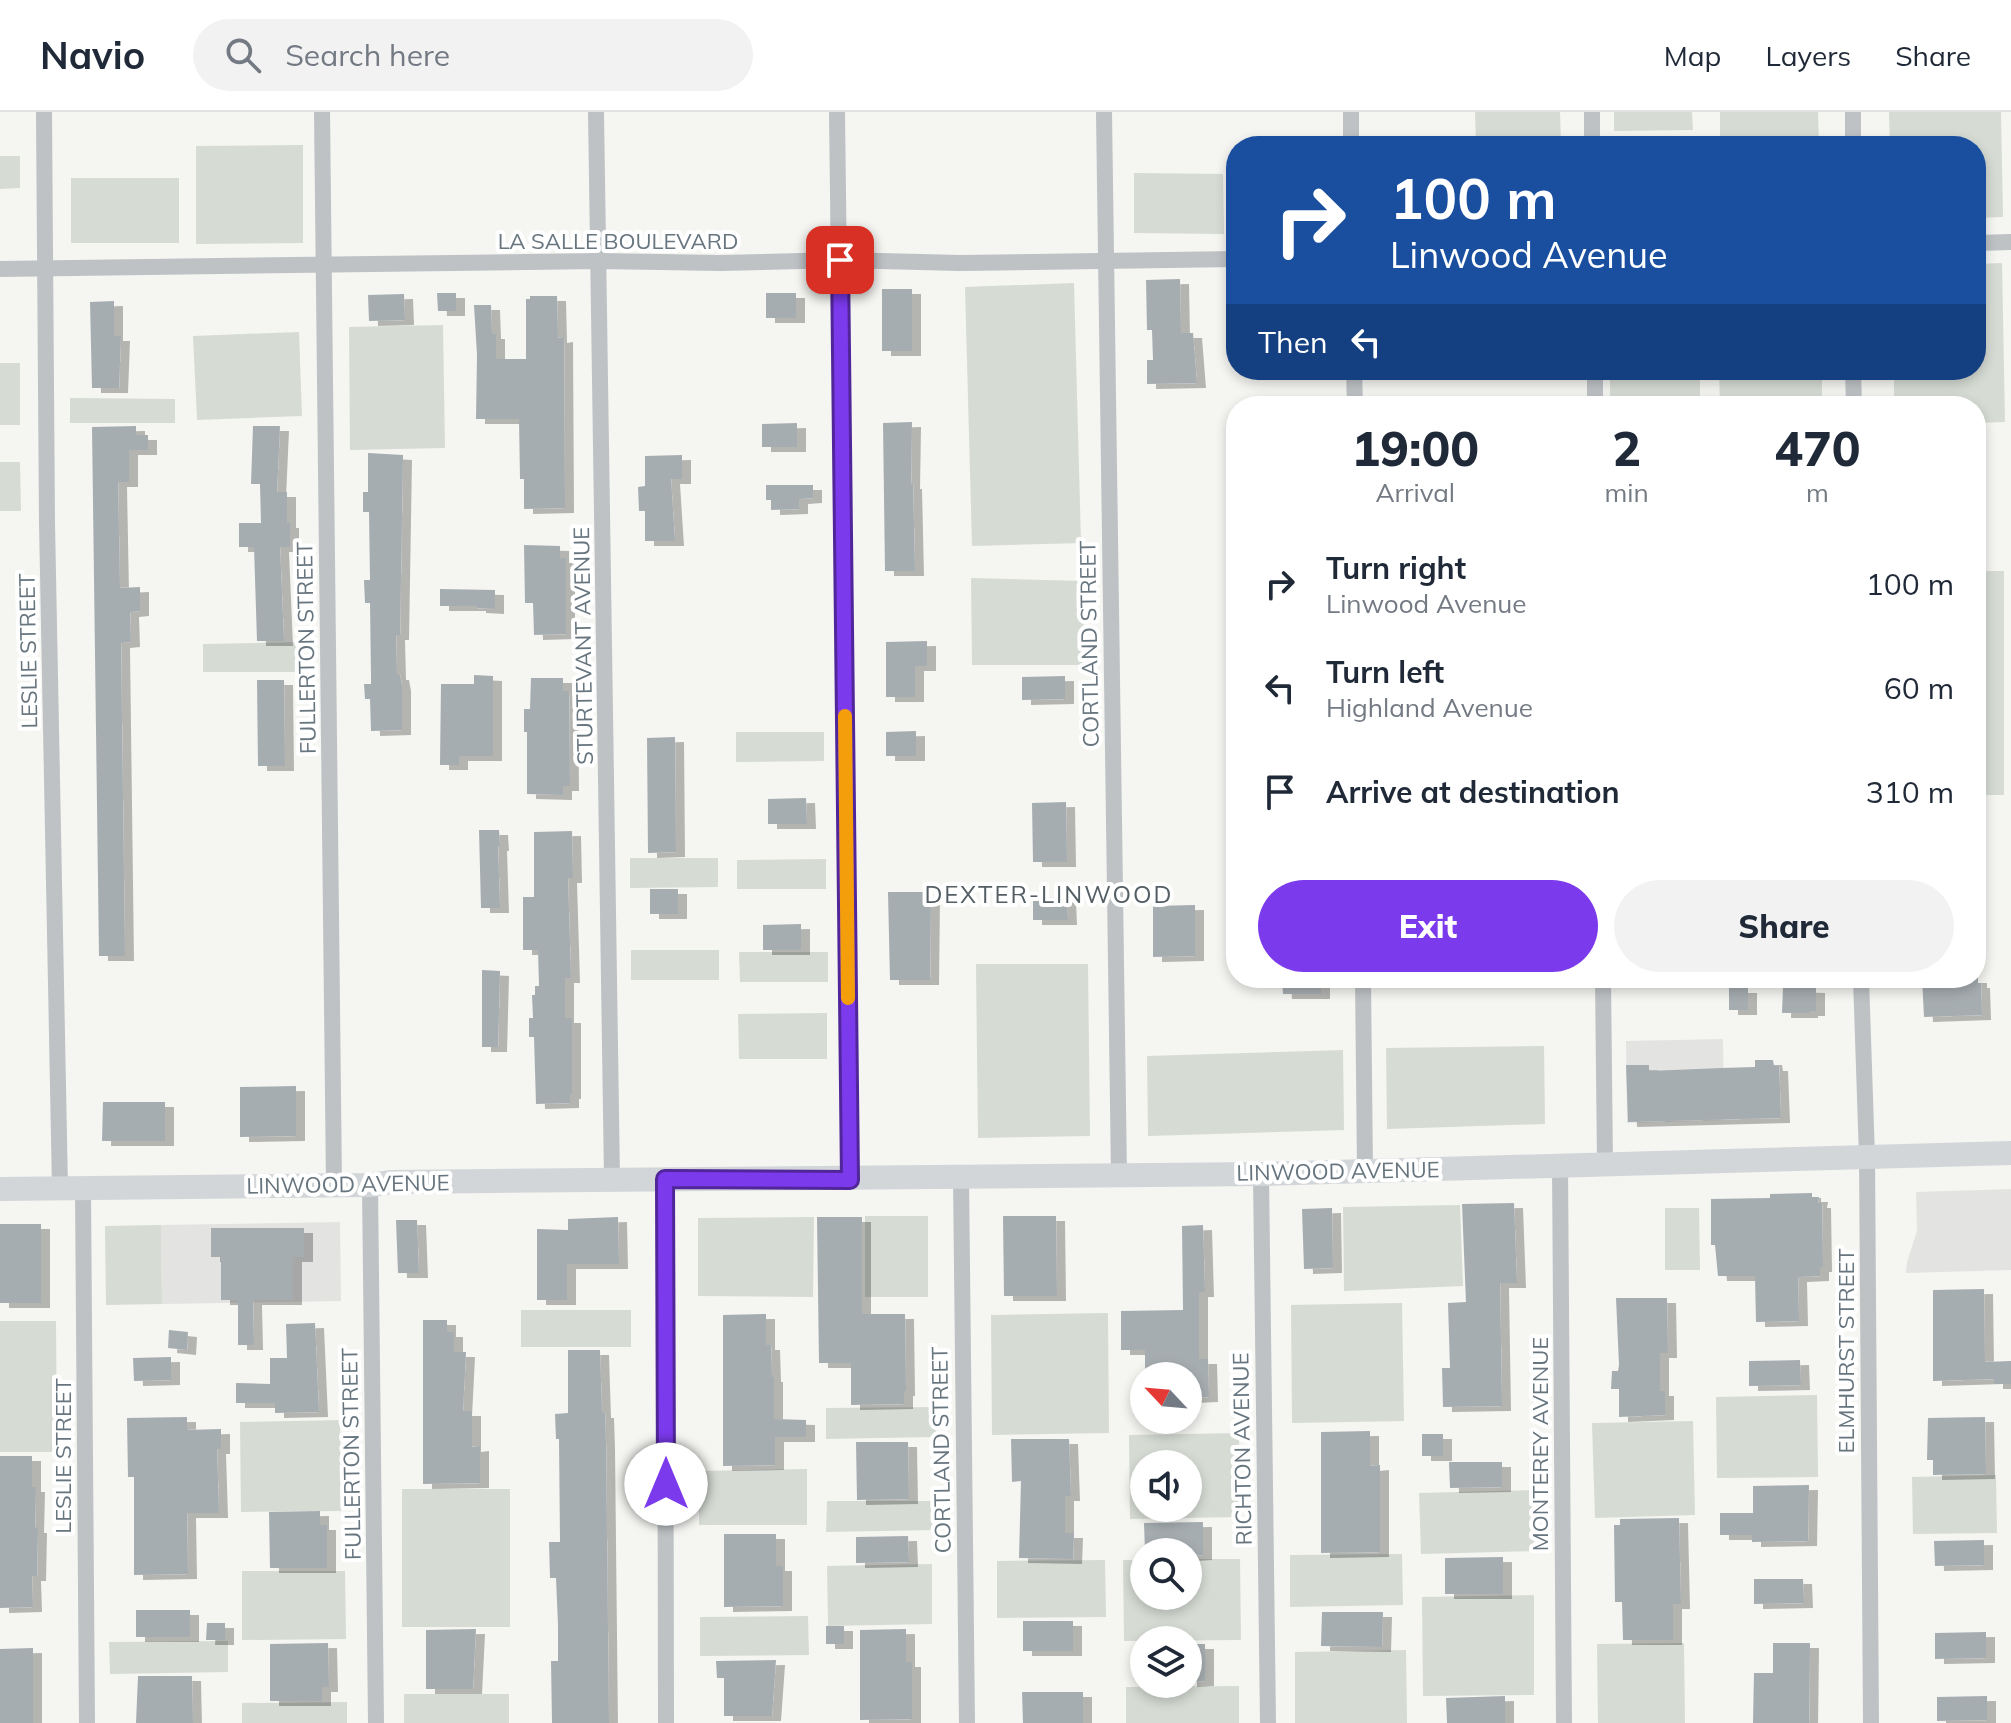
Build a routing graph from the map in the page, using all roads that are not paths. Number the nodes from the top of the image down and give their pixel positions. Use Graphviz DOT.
graph roads {
  1 [pos="44,112"];
  2 [pos="322,112"];
  3 [pos="596,112"];
  4 [pos="837,112"];
  5 [pos="1104,112"];
  6 [pos="1351,112"];
  7 [pos="1592,112"];
  8 [pos="1853,112"];
  9 [pos="1351,136"];
  10 [pos="1592,136"];
  11 [pos="1853,136"];
  12 [pos="2011,242"];
  13 [pos="1986,243"];
  14 [pos="1226,259"];
  15 [pos="840,260"];
  16 [pos="599,261"];
  17 [pos="1105,261"];
  18 [pos="324,265"];
  19 [pos="44,268"];
  20 [pos="0,269"];
  21 [pos="1363,988"];
  22 [pos="1603,988"];
  23 [pos="1861,988"];
  24 [pos="2011,1153"];
  25 [pos="1867,1157"];
  26 [pos="1605,1164"];
  27 [pos="1560,1165"];
  28 [pos="1365,1171"];
  29 [pos="1261,1174"];
  30 [pos="1119,1175"];
  31 [pos="961,1176"];
  32 [pos="612,1179"];
  33 [pos="665,1179"];
  34 [pos="850,1180"];
  35 [pos="334,1184"];
  36 [pos="370,1185"];
  37 [pos="0,1189"];
  38 [pos="72,1189"];
  39 [pos="87,1723"];
  40 [pos="376,1723"];
  41 [pos="666,1723"];
  42 [pos="967,1723"];
  43 [pos="1268,1723"];
  44 [pos="1564,1723"];
  45 [pos="1871,1723"];
  1 -- 19 [label="street, LESLIE STREET"];
  2 -- 18 [label="street, FULLERTON STREET"];
  3 -- 16 [label="street, STURTEVANT AVENUE"];
  4 -- 15 [label="street"];
  5 -- 17 [label="street, CORTLAND STREET"];
  6 -- 9 [label="street"];
  7 -- 10 [label="street"];
  8 -- 11 [label="street"];
  12 -- 13 [label="street"];
  14 -- 17 [label="street, LA SALLE BOULEVARD"];
  15 -- 16 [label="street, LA SALLE BOULEVARD"];
  15 -- 17 [label="street, LA SALLE BOULEVARD"];
  15 -- 34 [label="street"];
  16 -- 18 [label="street, LA SALLE BOULEVARD"];
  16 -- 32 [label="street, STURTEVANT AVENUE"];
  17 -- 30 [label="street, CORTLAND STREET"];
  18 -- 19 [label="street, LA SALLE BOULEVARD"];
  18 -- 35 [label="street, FULLERTON STREET"];
  19 -- 20 [label="street, LA SALLE BOULEVARD"];
  19 -- 38 [label="street, LESLIE STREET"];
  21 -- 28 [label="street"];
  22 -- 26 [label="street"];
  23 -- 25 [label="street, ELMHURST STREET"];
  24 -- 25 [label="street, LINWOOD AVENUE"];
  25 -- 26 [label="street, LINWOOD AVENUE"];
  25 -- 45 [label="street, ELMHURST STREET"];
  26 -- 27 [label="street, LINWOOD AVENUE"];
  27 -- 28 [label="street, LINWOOD AVENUE"];
  27 -- 44 [label="street, MONTEREY AVENUE"];
  28 -- 29 [label="street, LINWOOD AVENUE"];
  29 -- 30 [label="street, LINWOOD AVENUE"];
  29 -- 43 [label="street, RICHTON AVENUE"];
  30 -- 31 [label="street, LINWOOD AVENUE"];
  31 -- 34 [label="street, LINWOOD AVENUE"];
  31 -- 42 [label="street, CORTLAND STREET"];
  32 -- 33 [label="street, LINWOOD AVENUE"];
  32 -- 36 [label="street, LINWOOD AVENUE"];
  33 -- 34 [label="street, LINWOOD AVENUE"];
  33 -- 41 [label="street"];
  35 -- 36 [label="street, LINWOOD AVENUE"];
  35 -- 38 [label="street, LINWOOD AVENUE"];
  36 -- 40 [label="street, FULLERTON STREET"];
  37 -- 38 [label="street, LINWOOD AVENUE"];
  38 -- 39 [label="street, LESLIE STREET"];
}
